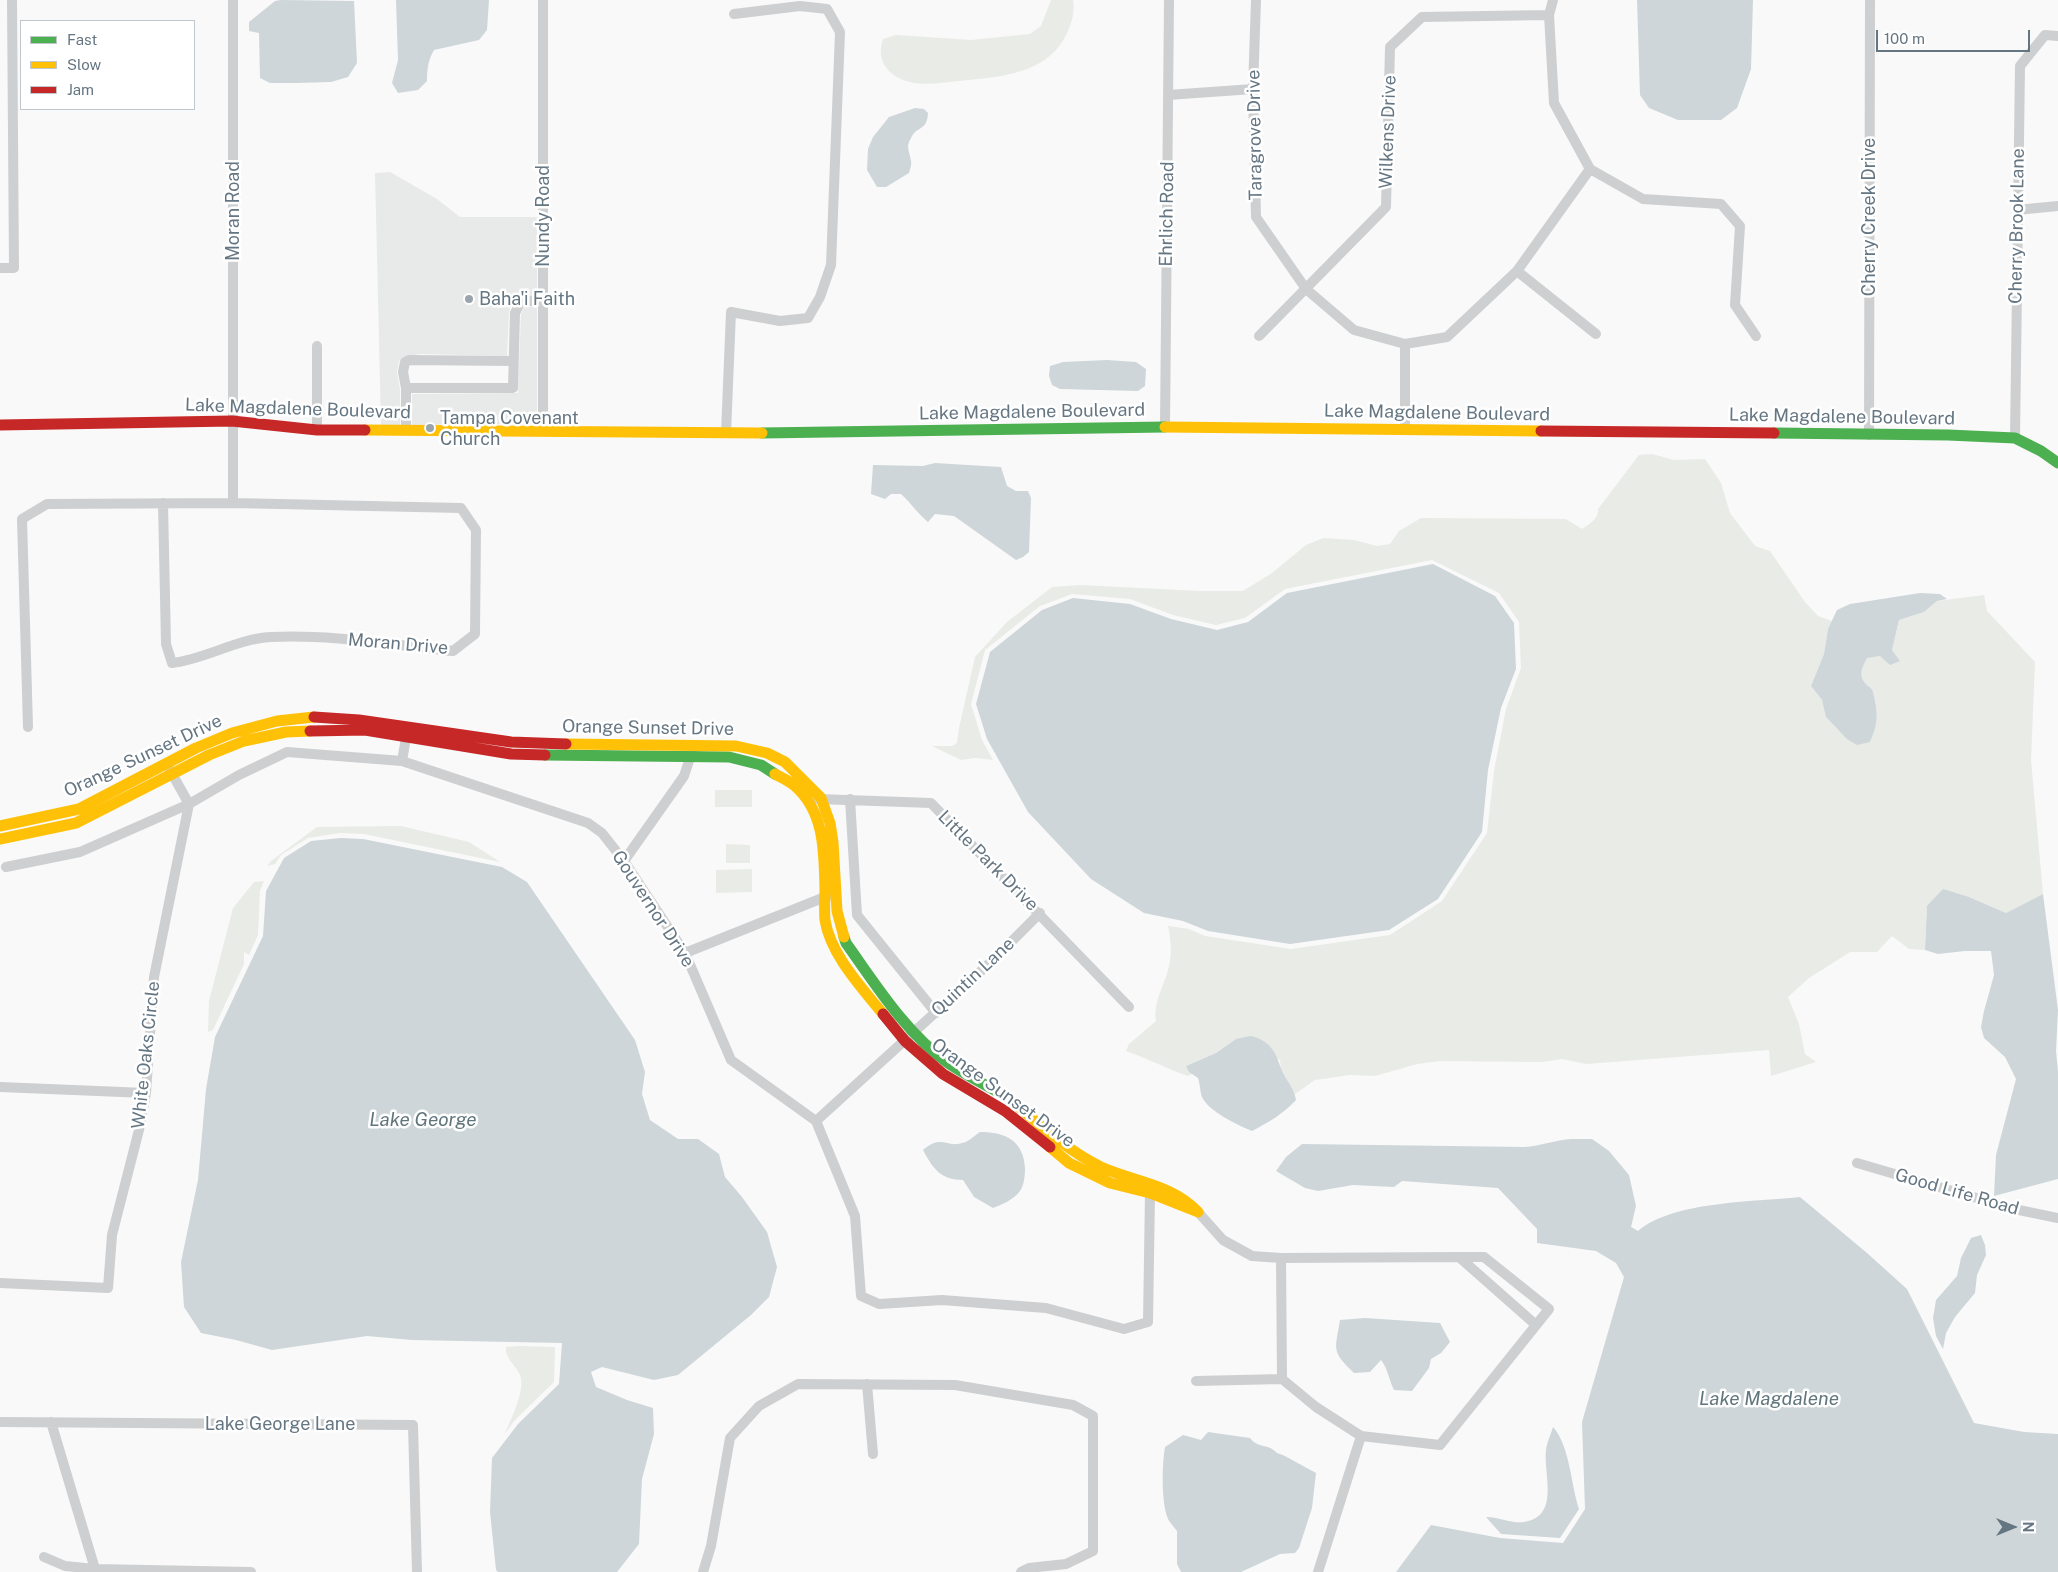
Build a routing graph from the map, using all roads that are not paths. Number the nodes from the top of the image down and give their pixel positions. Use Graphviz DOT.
graph roads {
  1 [pos="12,0"];
  2 [pos="233,0"];
  3 [pos="543,0"];
  4 [pos="1169,0"];
  5 [pos="1256,0"];
  6 [pos="1553,0"];
  7 [pos="1870,0"];
  8 [pos="769,5"];
  9 [pos="734,14"];
  10 [pos="1548,15"];
  11 [pos="2058,36"];
  12 [pos="1253,89"];
  13 [pos="1168,96"];
  14 [pos="1590,169"];
  15 [pos="2058,206"];
  16 [pos="2017,210"];
  17 [pos="0,268"];
  18 [pos="1517,271"];
  19 [pos="1306,289"];
  20 [pos="543,301"];
  21 [pos="1596,334"];
  22 [pos="1259,336"];
  23 [pos="1756,336"];
  24 [pos="1405,344"];
  25 [pos="317,346"];
  26 [pos="513,361"];
  27 [pos="406,388"];
  28 [pos="232,421"];
  29 [pos="0,425"];
  30 [pos="1166,428"];
  31 [pos="317,430"];
  32 [pos="406,430"];
  33 [pos="1406,430"];
  34 [pos="543,431"];
  35 [pos="726,433"];
  36 [pos="1869,435"];
  37 [pos="2015,438"];
  38 [pos="2058,463"];
  39 [pos="164,504"];
  40 [pos="233,504"];
  41 [pos="28,727"];
  42 [pos="408,731"];
  43 [pos="692,744"];
  44 [pos="692,757"];
  45 [pos="402,761"];
  46 [pos="169,769"];
  47 [pos="850,799"];
  48 [pos="815,800"];
  49 [pos="189,804"];
  50 [pos="0,826"];
  51 [pos="0,839"];
  52 [pos="624,861"];
  53 [pos="6,868"];
  54 [pos="829,895"];
  55 [pos="1040,913"];
  56 [pos="685,953"];
  57 [pos="1129,1007"];
  58 [pos="936,1013"];
  59 [pos="914,1033"];
  60 [pos="905,1041"];
  61 [pos="0,1087"];
  62 [pos="146,1093"];
  63 [pos="816,1121"];
  64 [pos="1857,1163"];
  65 [pos="1152,1188"];
  66 [pos="1198,1212"];
  67 [pos="2058,1218"];
  68 [pos="1459,1257"];
  69 [pos="1281,1258"];
  70 [pos="0,1283"];
  71 [pos="1536,1325"];
  72 [pos="1282,1378"];
  73 [pos="1196,1381"];
  74 [pos="867,1384"];
  75 [pos="0,1422"];
  76 [pos="51,1422"];
  77 [pos="1361,1436"];
  78 [pos="873,1454"];
  79 [pos="44,1558"];
  80 [pos="96,1569"];
  81 [pos="252,1572"];
  82 [pos="417,1572"];
  83 [pos="703,1572"];
  84 [pos="1021,1572"];
  85 [pos="1318,1572"];
  1 -- 17 [label="street"];
  2 -- 28 [label="street, Moran Road"];
  3 -- 20 [label="street, Nundy Road"];
  4 -- 13 [label="street, Ehrlich Road"];
  5 -- 12 [label="street, Taragrove Drive"];
  6 -- 10 [label="street"];
  7 -- 36 [label="street, Cherry Creek Drive"];
  8 -- 9 [label="street"];
  8 -- 35 [label="street"];
  10 -- 14 [label="street"];
  10 -- 19 [label="street, Wilkens Drive"];
  11 -- 16 [label="street, Cherry Brook Lane"];
  12 -- 13 [label="street"];
  12 -- 19 [label="street, Taragrove Drive"];
  13 -- 30 [label="street, Ehrlich Road"];
  14 -- 18 [label="street, Taragrove Drive"];
  14 -- 23 [label="street"];
  15 -- 16 [label="street"];
  16 -- 37 [label="street, Cherry Brook Lane"];
  18 -- 21 [label="street"];
  18 -- 24 [label="street, Taragrove Drive"];
  19 -- 22 [label="street, Wilkens Drive"];
  19 -- 24 [label="street, Taragrove Drive"];
  20 -- 26 [label="street"];
  20 -- 34 [label="street, Nundy Road"];
  24 -- 33 [label="street"];
  25 -- 31 [label="street"];
  26 -- 27 [label="street"];
  26 -- 27 [label="street"];
  27 -- 32 [label="street"];
  28 -- 29 [label="street, Lake Magdalene Boulevard"];
  28 -- 31 [label="street, Lake Magdalene Boulevard"];
  28 -- 40 [label="street, Moran Road"];
  30 -- 33 [label="street, Lake Magdalene Boulevard"];
  30 -- 35 [label="street, Lake Magdalene Boulevard"];
  31 -- 32 [label="street, Lake Magdalene Boulevard"];
  32 -- 34 [label="street, Lake Magdalene Boulevard"];
  33 -- 36 [label="street, Lake Magdalene Boulevard"];
  34 -- 35 [label="street, Lake Magdalene Boulevard"];
  36 -- 37 [label="street, Lake Magdalene Boulevard"];
  37 -- 38 [label="street, Lake Magdalene Boulevard"];
  39 -- 40 [label="street, Moran Drive"];
  39 -- 40 [label="street, Moran Drive"];
  39 -- 41 [label="street, Moran Drive"];
  42 -- 43 [label="street, Orange Sunset Drive"];
  42 -- 44 [label="street, Orange Sunset Drive"];
  42 -- 45 [label="street"];
  42 -- 46 [label="street, Orange Sunset Drive"];
  43 -- 44 [label="street"];
  43 -- 48 [label="street, Orange Sunset Drive"];
  44 -- 48 [label="street, Orange Sunset Drive"];
  44 -- 52 [label="street"];
  45 -- 49 [label="street, Gouvernor Drive"];
  45 -- 52 [label="street, Gouvernor Drive"];
  46 -- 49 [label="street"];
  46 -- 50 [label="street, Orange Sunset Drive"];
  46 -- 51 [label="street, Orange Sunset Drive"];
  47 -- 48 [label="street, Little Park Drive"];
  47 -- 55 [label="street, Little Park Drive"];
  47 -- 58 [label="street"];
  48 -- 54 [label="street, Orange Sunset Drive"];
  49 -- 53 [label="street, Gouvernor Drive"];
  49 -- 62 [label="street, White Oaks Circle"];
  52 -- 56 [label="street, Gouvernor Drive"];
  54 -- 56 [label="street"];
  54 -- 59 [label="street, Orange Sunset Drive"];
  54 -- 60 [label="street, Orange Sunset Drive"];
  55 -- 57 [label="street, Little Park Drive"];
  55 -- 58 [label="street, Quintin Lane"];
  56 -- 63 [label="street, Gouvernor Drive"];
  58 -- 59 [label="street, Quintin Lane"];
  59 -- 60 [label="street, Quintin Lane"];
  59 -- 65 [label="street, Orange Sunset Drive"];
  60 -- 63 [label="street, Quintin Lane"];
  60 -- 65 [label="street, Orange Sunset Drive"];
  61 -- 62 [label="street"];
  62 -- 70 [label="street, White Oaks Circle"];
  63 -- 65 [label="street"];
  64 -- 67 [label="street, Good Life Road"];
  65 -- 66 [label="street, Orange Sunset Drive"];
  66 -- 69 [label="street, Orange Sunset Drive"];
  68 -- 69 [label="street, Orange Sunset Drive"];
  68 -- 71 [label="street"];
  68 -- 71 [label="street, Orange Sunset Drive"];
  69 -- 72 [label="street"];
  71 -- 77 [label="street, Orange Sunset Drive"];
  72 -- 73 [label="street"];
  72 -- 77 [label="street, Orange Sunset Drive"];
  74 -- 78 [label="street"];
  74 -- 83 [label="street"];
  74 -- 84 [label="street"];
  75 -- 76 [label="street, Lake George Lane"];
  76 -- 80 [label="street"];
  76 -- 82 [label="street, Lake George Lane"];
  77 -- 85 [label="street"];
  79 -- 80 [label="street"];
  80 -- 81 [label="street"];
}
